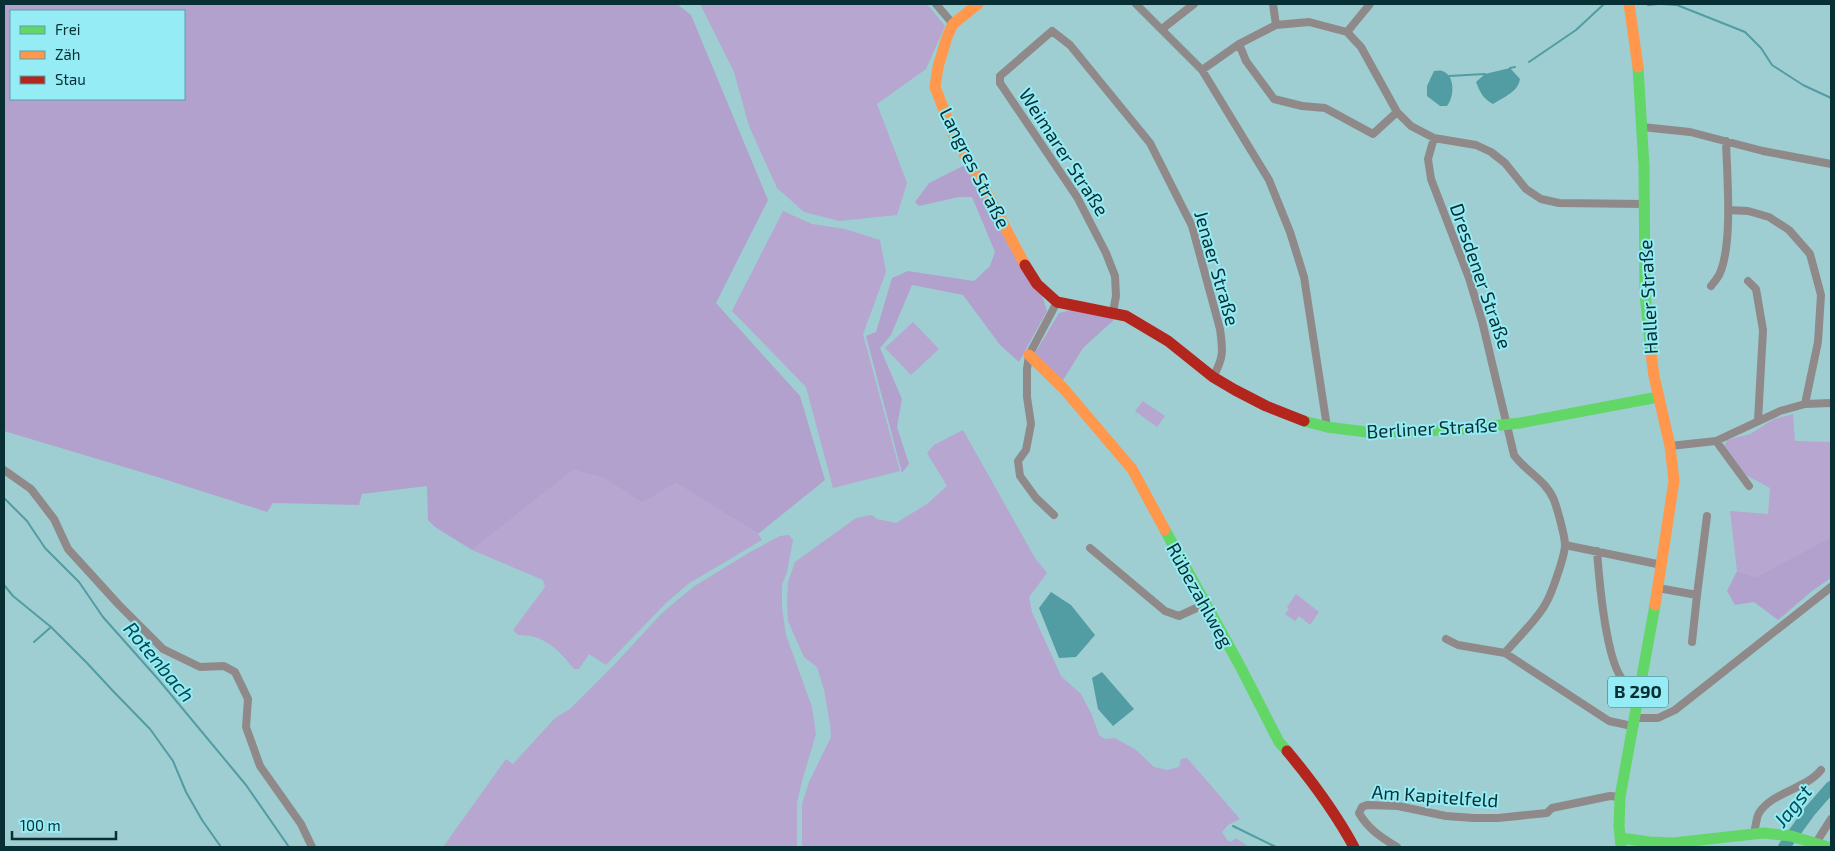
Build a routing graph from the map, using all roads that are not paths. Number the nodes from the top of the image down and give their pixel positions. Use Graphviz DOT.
graph roads {
  1 [pos="936,4"];
  2 [pos="978,4"];
  3 [pos="1136,4"];
  4 [pos="1194,4"];
  5 [pos="1273,4"];
  6 [pos="1370,4"];
  7 [pos="1629,4"];
  8 [pos="953,24"];
  9 [pos="1276,25"];
  10 [pos="1162,30"];
  11 [pos="1052,31"];
  12 [pos="1348,32"];
  13 [pos="1239,44"];
  14 [pos="1202,70"];
  15 [pos="1397,112"];
  16 [pos="1642,127"];
  17 [pos="1434,138"];
  18 [pos="1726,141"];
  19 [pos="1831,164"];
  20 [pos="1643,204"];
  21 [pos="1728,210"];
  22 [pos="1748,280"];
  23 [pos="1711,286"];
  24 [pos="1057,302"];
  25 [pos="1113,312"];
  26 [pos="1029,355"];
  27 [pos="1213,377"];
  28 [pos="1658,397"];
  29 [pos="1831,403"];
  30 [pos="1805,404"];
  31 [pos="1758,421"];
  32 [pos="1507,424"];
  33 [pos="1327,427"];
  34 [pos="1716,441"];
  35 [pos="1670,446"];
  36 [pos="4,470"];
  37 [pos="1749,486"];
  38 [pos="1054,515"];
  39 [pos="1708,516"];
  40 [pos="1565,545"];
  41 [pos="1090,548"];
  42 [pos="1597,551"];
  43 [pos="1662,565"];
  44 [pos="1831,586"];
  45 [pos="1658,588"];
  46 [pos="1697,595"];
  47 [pos="1204,604"];
  48 [pos="1446,639"];
  49 [pos="1692,642"];
  50 [pos="1505,653"];
  51 [pos="1625,682"];
  52 [pos="1633,722"];
  53 [pos="1821,770"];
  54 [pos="1620,797"];
  55 [pos="1831,819"];
  56 [pos="1754,832"];
  57 [pos="1620,843"];
  58 [pos="1811,843"];
  59 [pos="312,847"];
  60 [pos="1354,847"];
  61 [pos="1397,847"];
  62 [pos="1828,847"];
  1 -- 8 [label="street"];
  2 -- 8 [label="street, Langres Straße"];
  3 -- 10 [label="street"];
  4 -- 10 [label="street"];
  5 -- 9 [label="street"];
  6 -- 12 [label="street"];
  7 -- 16 [label="street, Haller Straße / B 290"];
  8 -- 24 [label="street, Langres Straße"];
  9 -- 12 [label="street"];
  9 -- 13 [label="street"];
  10 -- 14 [label="street"];
  11 -- 25 [label="street, Weimarer Straße"];
  11 -- 27 [label="street, Jenaer Straße"];
  12 -- 15 [label="street"];
  13 -- 14 [label="street"];
  13 -- 15 [label="street"];
  14 -- 33 [label="street"];
  15 -- 17 [label="street"];
  16 -- 18 [label="street"];
  16 -- 20 [label="street, Haller Straße / B 290"];
  17 -- 20 [label="street"];
  17 -- 32 [label="street, Dresdener Straße"];
  18 -- 19 [label="street"];
  18 -- 21 [label="street"];
  20 -- 28 [label="street, Haller Straße / B 290"];
  21 -- 23 [label="street"];
  21 -- 30 [label="street"];
  22 -- 31 [label="street"];
  24 -- 25 [label="street, Berliner Straße"];
  24 -- 26 [label="street"];
  25 -- 27 [label="street, Berliner Straße"];
  26 -- 38 [label="street"];
  26 -- 47 [label="street, Rübezahlweg"];
  27 -- 33 [label="street, Berliner Straße"];
  28 -- 32 [label="street, Berliner Straße"];
  28 -- 35 [label="street, Haller Straße / B 290"];
  29 -- 30 [label="street"];
  30 -- 31 [label="street"];
  31 -- 34 [label="street"];
  32 -- 33 [label="street, Berliner Straße"];
  32 -- 40 [label="street, Dresdener Straße"];
  34 -- 35 [label="street"];
  34 -- 37 [label="street"];
  35 -- 43 [label="street, Haller Straße / B 290"];
  36 -- 59 [label="street"];
  39 -- 46 [label="street"];
  40 -- 42 [label="street"];
  40 -- 50 [label="street"];
  41 -- 47 [label="street"];
  42 -- 43 [label="street"];
  42 -- 51 [label="street"];
  43 -- 45 [label="street, Haller Straße / B 290"];
  44 -- 52 [label="street"];
  45 -- 46 [label="street"];
  45 -- 52 [label="street, Haller Straße / B 290"];
  46 -- 49 [label="street"];
  47 -- 60 [label="street, Rübezahlweg"];
  48 -- 50 [label="street"];
  50 -- 52 [label="street"];
  52 -- 54 [label="street, Haller Straße / B 290"];
  53 -- 56 [label="street"];
  54 -- 57 [label="street, Haller Straße / B 290"];
  54 -- 61 [label="street, Am Kapitelfeld"];
  55 -- 58 [label="street"];
  56 -- 57 [label="street"];
  56 -- 58 [label="street"];
  58 -- 62 [label="street"];
}
